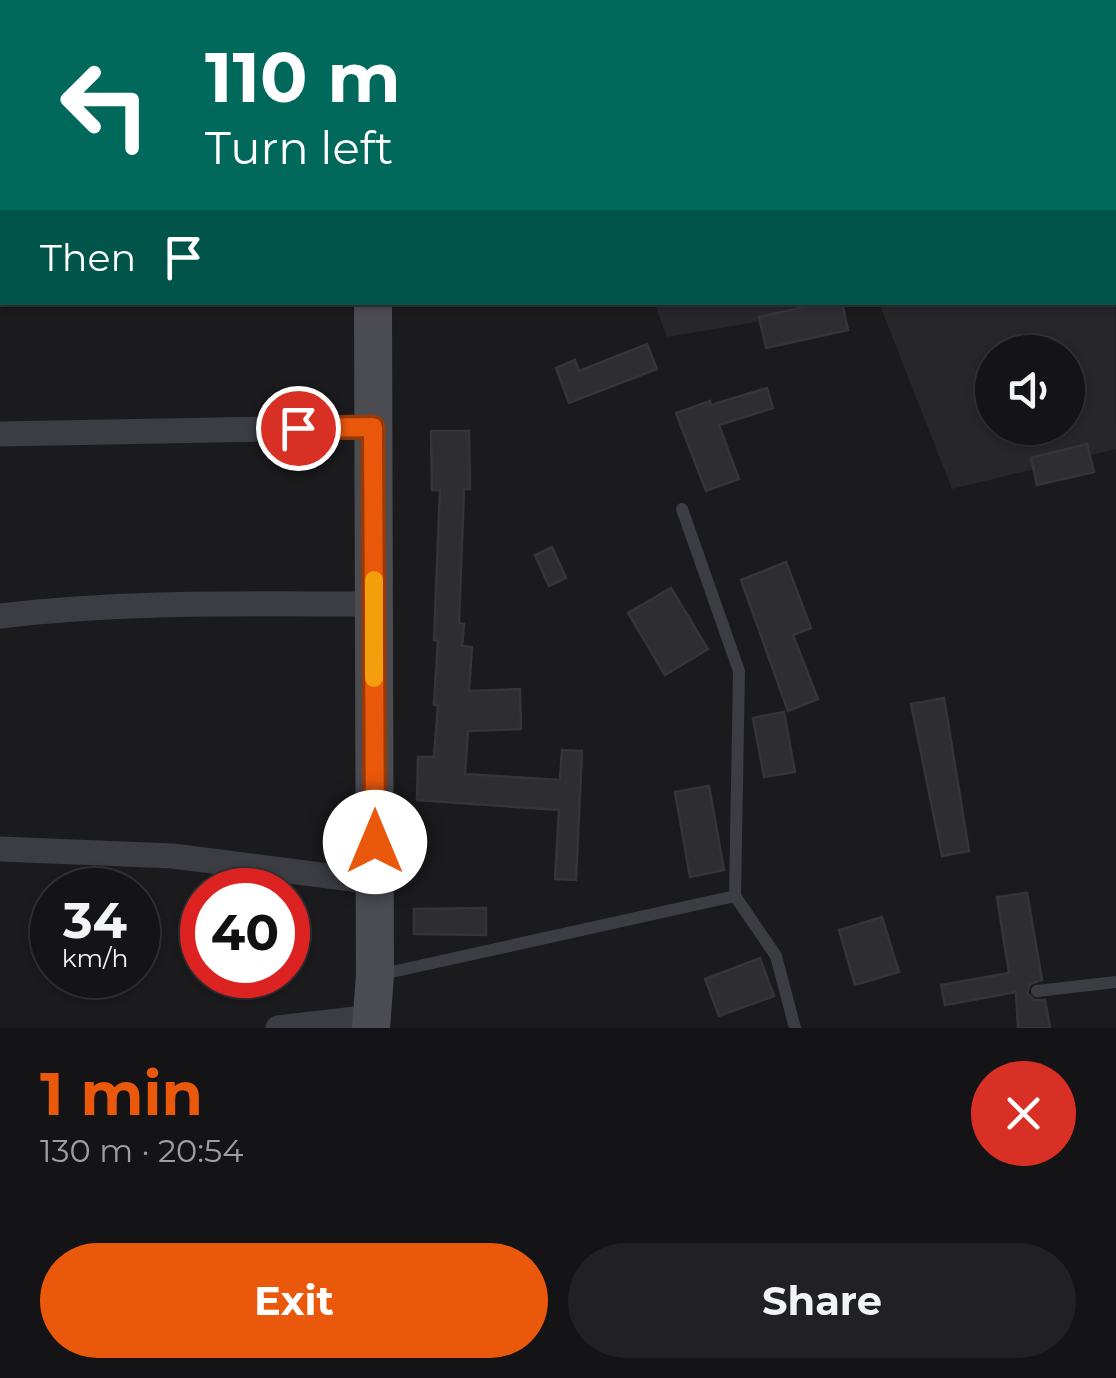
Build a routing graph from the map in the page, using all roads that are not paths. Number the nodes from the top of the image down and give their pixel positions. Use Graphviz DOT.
graph roads {
  1 [pos="372,305"];
  2 [pos="373,427"];
  3 [pos="0,434"];
  4 [pos="682,510"];
  5 [pos="374,604"];
  6 [pos="0,616"];
  7 [pos="0,849"];
  8 [pos="375,882"];
  9 [pos="735,896"];
  10 [pos="376,975"];
  11 [pos="1116,982"];
  12 [pos="1038,991"];
  13 [pos="372,1022"];
  14 [pos="278,1028"];
  15 [pos="795,1028"];
  1 -- 2 [label="street"];
  2 -- 3 [label="street"];
  2 -- 5 [label="street"];
  4 -- 9 [label="lane"];
  5 -- 6 [label="street"];
  5 -- 8 [label="street"];
  7 -- 8 [label="street"];
  8 -- 10 [label="street"];
  9 -- 10 [label="lane"];
  9 -- 15 [label="lane"];
  10 -- 13 [label="street"];
  11 -- 12 [label="lane"];
  13 -- 14 [label="street"];
}
